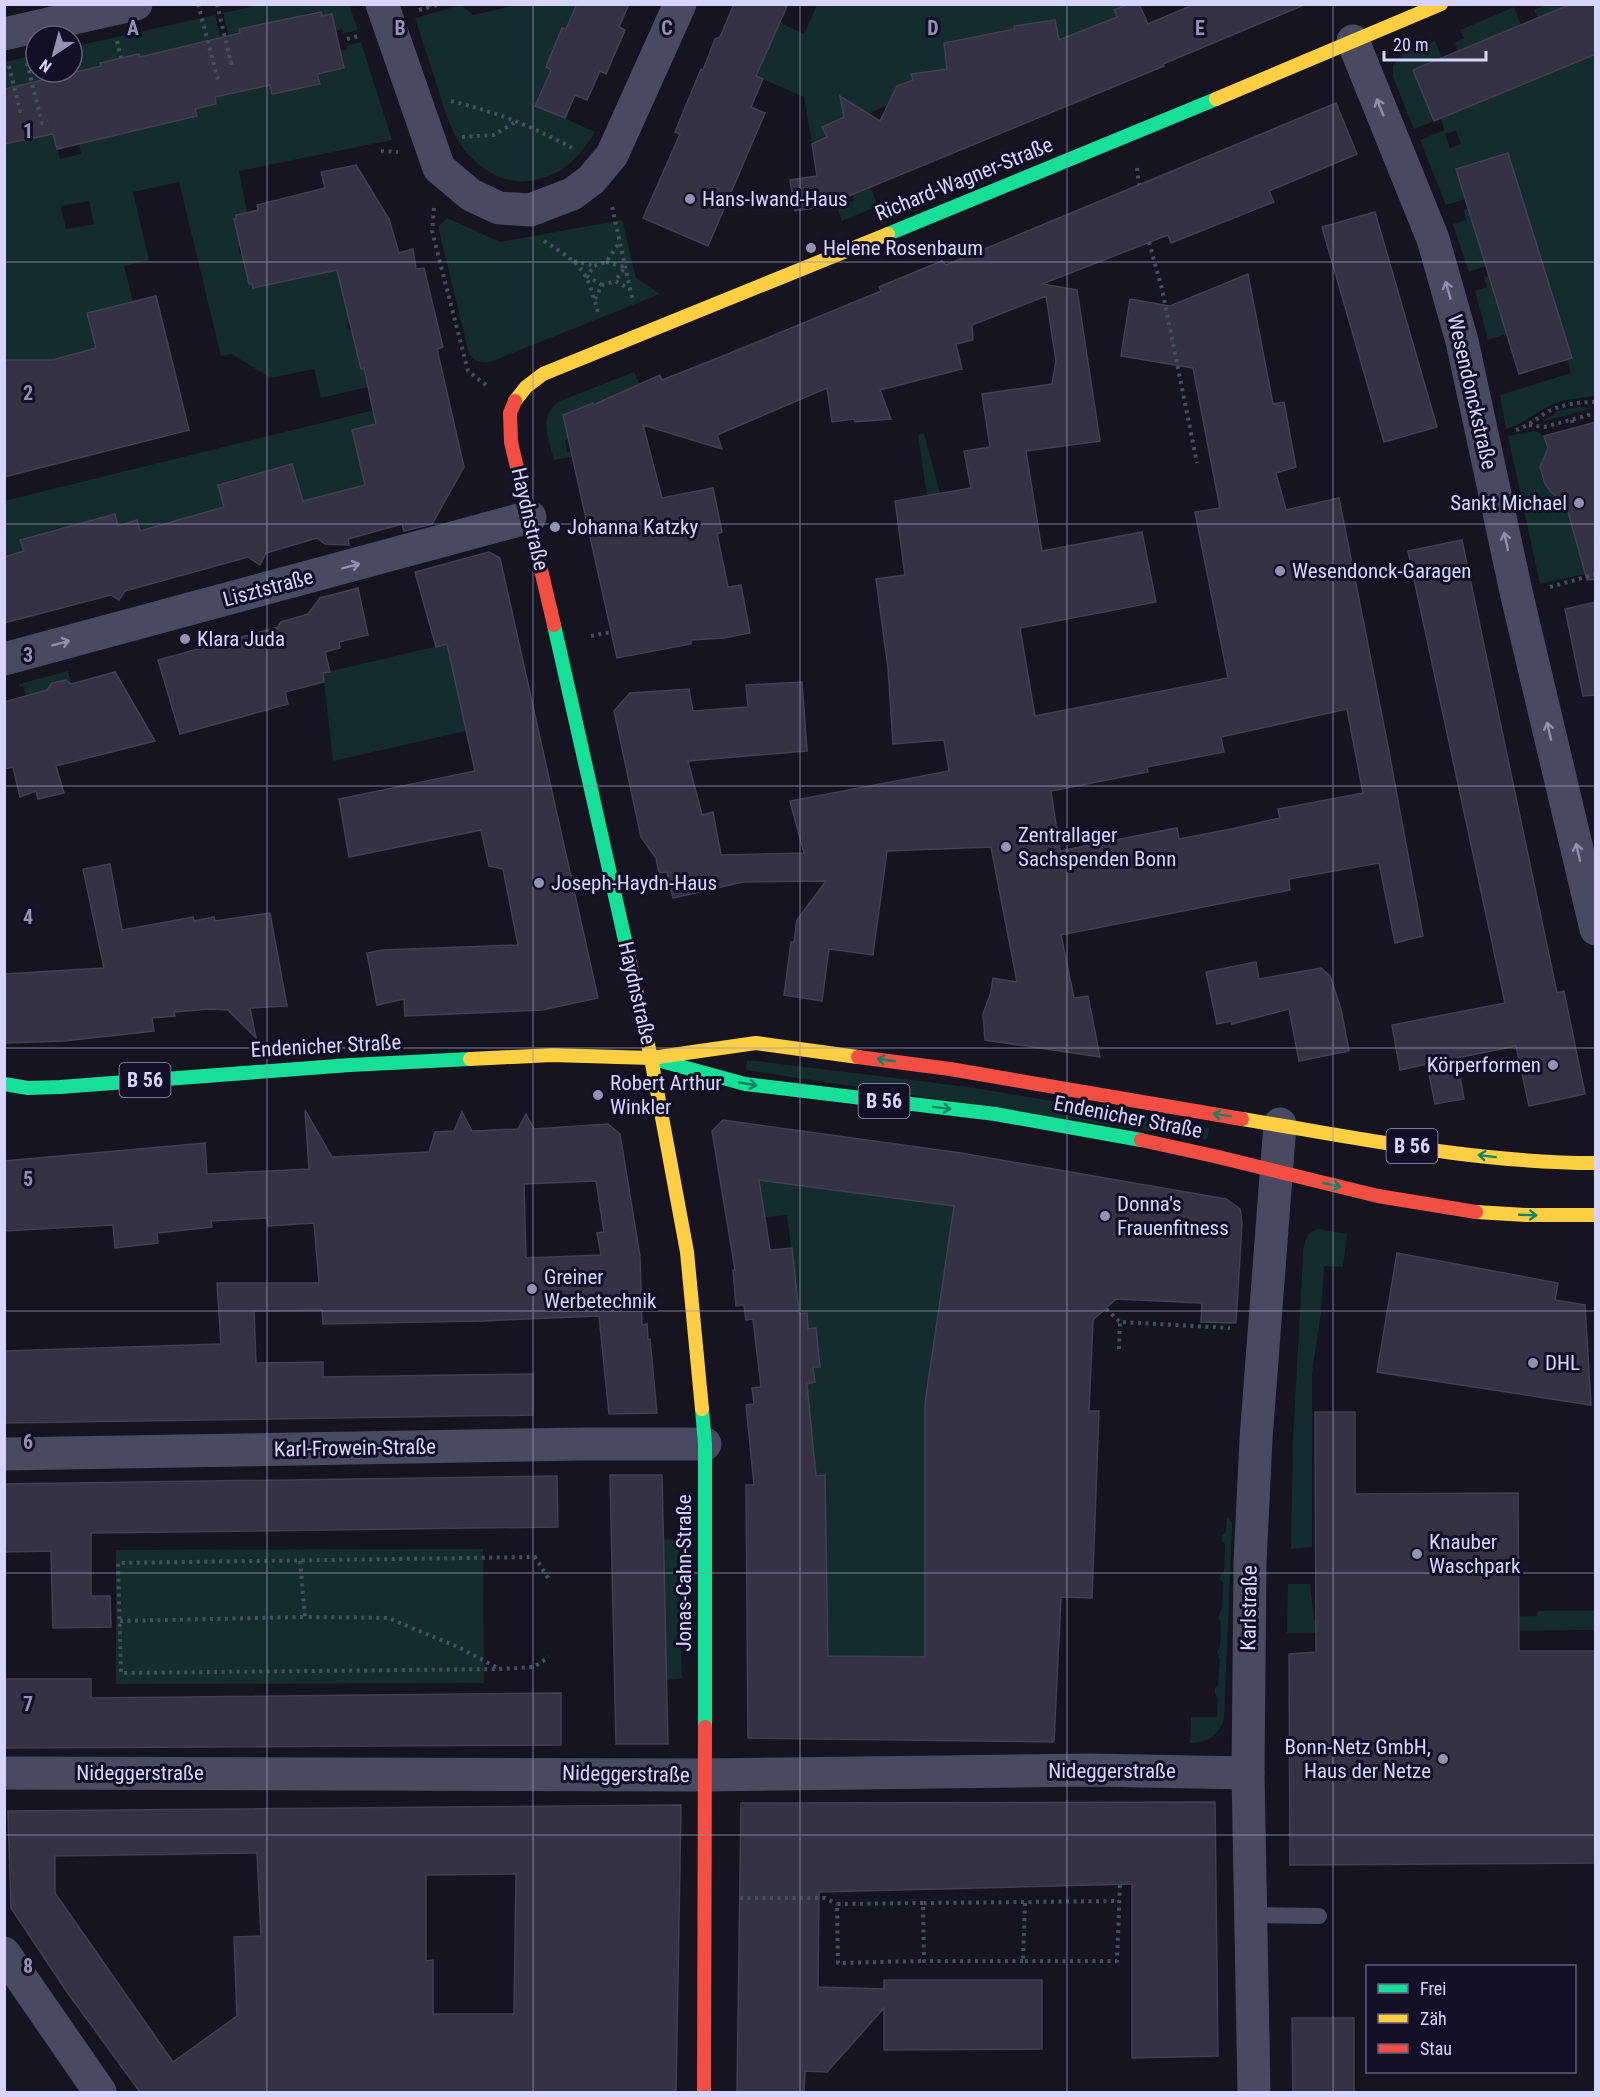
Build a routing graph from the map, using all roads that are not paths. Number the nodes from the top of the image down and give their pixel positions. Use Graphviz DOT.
graph roads {
  1 [pos="136,4"];
  2 [pos="382,4"];
  3 [pos="680,4"];
  4 [pos="1441,4"];
  5 [pos="1353,41"];
  6 [pos="11,42"];
  7 [pos="511,405"];
  8 [pos="531,517"];
  9 [pos="4,658"];
  10 [pos="1596,929"];
  11 [pos="651,1058"];
  12 [pos="4,1084"];
  13 [pos="28,1088"];
  14 [pos="4,1097"];
  15 [pos="1280,1124"];
  16 [pos="1596,1163"];
  17 [pos="1275,1172"];
  18 [pos="1592,1213"];
  19 [pos="705,1444"];
  20 [pos="4,1454"];
  21 [pos="4,1773"];
  22 [pos="1248,1773"];
  23 [pos="705,1775"];
  24 [pos="1250,1915"];
  25 [pos="1318,1916"];
  26 [pos="4,1953"];
  27 [pos="100,2092"];
  28 [pos="704,2092"];
  29 [pos="1254,2092"];
  1 -- 6 [label="street"];
  2 -- 3 [label="street"];
  4 -- 5 [label="street, Richard-Wagner-Straße"];
  5 -- 7 [label="street, Richard-Wagner-Straße"];
  10 -- 5 [label="street, Wesendonckstraße, one-way"];
  7 -- 8 [label="street, Haydnstraße"];
  9 -- 8 [label="street, Lisztstraße, one-way"];
  8 -- 11 [label="street, Haydnstraße"];
  11 -- 13 [label="street, Endenicher Straße / B 56"];
  15 -- 11 [label="street, Endenicher Straße / B 56, one-way"];
  11 -- 17 [label="street, Endenicher Straße / B 56, one-way"];
  11 -- 19 [label="street, Jonas-Cahn-Straße"];
  12 -- 13 [label="street, Endenicher Straße / B 56"];
  13 -- 14 [label="street, B 56"];
  16 -- 15 [label="street, Endenicher Straße / B 56, one-way"];
  15 -- 17 [label="street, Karlstraße"];
  17 -- 18 [label="street, Endenicher Straße / B 56, one-way"];
  17 -- 22 [label="street, Karlstraße"];
  19 -- 20 [label="street, Karl-Frowein-Straße"];
  19 -- 23 [label="street, Jonas-Cahn-Straße"];
  21 -- 23 [label="street, Nideggerstraße"];
  22 -- 23 [label="street, Nideggerstraße"];
  22 -- 24 [label="street, Karlstraße"];
  23 -- 28 [label="street, Jonas-Cahn-Straße"];
  24 -- 25 [label="lane"];
  24 -- 29 [label="street, Karlstraße"];
  26 -- 27 [label="street"];
}
